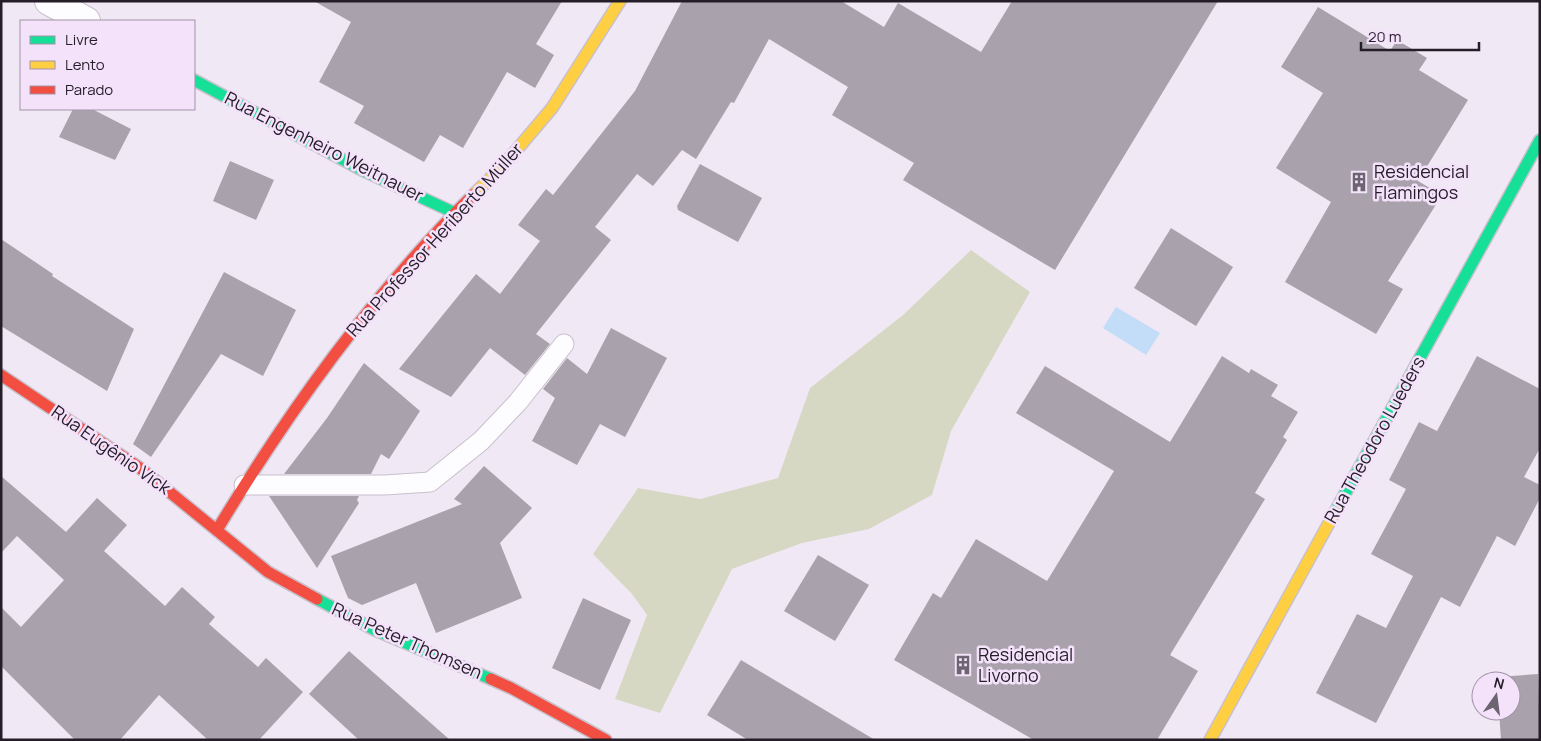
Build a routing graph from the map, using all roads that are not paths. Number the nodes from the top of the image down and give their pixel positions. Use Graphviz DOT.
graph roads {
  1 [pos="49,1"];
  2 [pos="620,1"];
  3 [pos="84,20"];
  4 [pos="195,81"];
  5 [pos="1540,140"];
  6 [pos="455,213"];
  7 [pos="564,344"];
  8 [pos="1,375"];
  9 [pos="244,485"];
  10 [pos="217,530"];
  11 [pos="606,740"];
  12 [pos="1210,740"];
  1 -- 3 [label="street"];
  2 -- 6 [label="street, Rua Professor Heriberto Müller"];
  4 -- 6 [label="street, Rua Engenheiro Weitnauer"];
  5 -- 12 [label="street, Rua Theodoro Lueders"];
  6 -- 9 [label="street, Rua Professor Heriberto Müller"];
  7 -- 9 [label="lane"];
  8 -- 10 [label="street, Rua Eugênio Vick"];
  9 -- 10 [label="street, Rua Professor Heriberto Müller"];
  10 -- 11 [label="street, Rua Peter Thomsen"];
}
